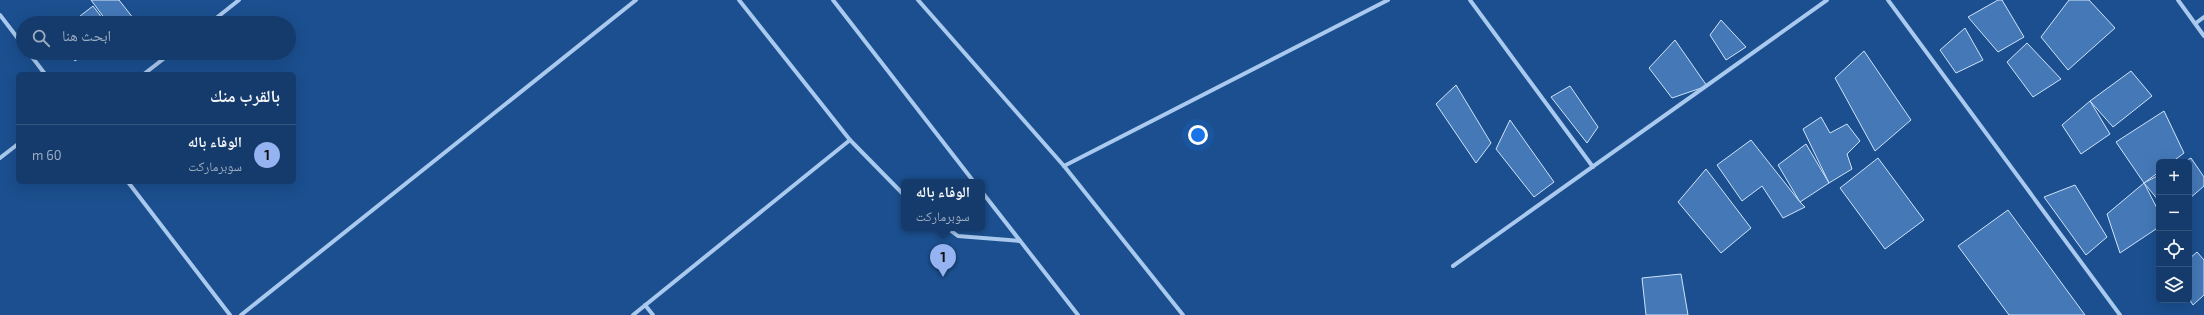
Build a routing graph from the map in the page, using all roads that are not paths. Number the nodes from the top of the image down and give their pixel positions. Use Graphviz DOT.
graph roads {
  1 [pos="239,0"];
  2 [pos="636,0"];
  3 [pos="739,0"];
  4 [pos="833,0"];
  5 [pos="918,0"];
  6 [pos="1388,0"];
  7 [pos="1470,0"];
  8 [pos="1827,0"];
  9 [pos="1888,0"];
  10 [pos="2178,0"];
  11 [pos="0,15"];
  12 [pos="219,16"];
  13 [pos="2204,17"];
  14 [pos="2196,23"];
  15 [pos="16,36"];
  16 [pos="2204,36"];
  17 [pos="34,60"];
  18 [pos="162,60"];
  19 [pos="43,72"];
  20 [pos="147,72"];
  21 [pos="850,140"];
  22 [pos="16,146"];
  23 [pos="0,158"];
  24 [pos="1064,166"];
  25 [pos="1593,167"];
  26 [pos="972,179"];
  27 [pos="130,184"];
  28 [pos="901,191"];
  29 [pos="985,196"];
  30 [pos="950,231"];
  31 [pos="1020,241"];
  32 [pos="1453,266"];
  33 [pos="645,305"];
  34 [pos="230,315"];
  35 [pos="240,315"];
  36 [pos="633,315"];
  37 [pos="653,315"];
  38 [pos="1078,315"];
  39 [pos="1183,315"];
  40 [pos="2120,315"];
  1 -- 12 [label="street"];
  2 -- 35 [label="street"];
  3 -- 21 [label="street"];
  4 -- 26 [label="street"];
  5 -- 24 [label="street"];
  6 -- 24 [label="street"];
  7 -- 25 [label="street"];
  8 -- 25 [label="street"];
  9 -- 40 [label="street"];
  10 -- 14 [label="street"];
  11 -- 15 [label="street"];
  13 -- 14 [label="street"];
  14 -- 16 [label="street"];
  17 -- 19 [label="street"];
  18 -- 20 [label="street"];
  21 -- 28 [label="street"];
  21 -- 33 [label="street"];
  22 -- 23 [label="street"];
  24 -- 39 [label="street"];
  25 -- 32 [label="street"];
  27 -- 34 [label="street"];
  29 -- 31 [label="street"];
  30 -- 31 [label="street"];
  31 -- 38 [label="street"];
  33 -- 36 [label="street"];
  33 -- 37 [label="street"];
}
